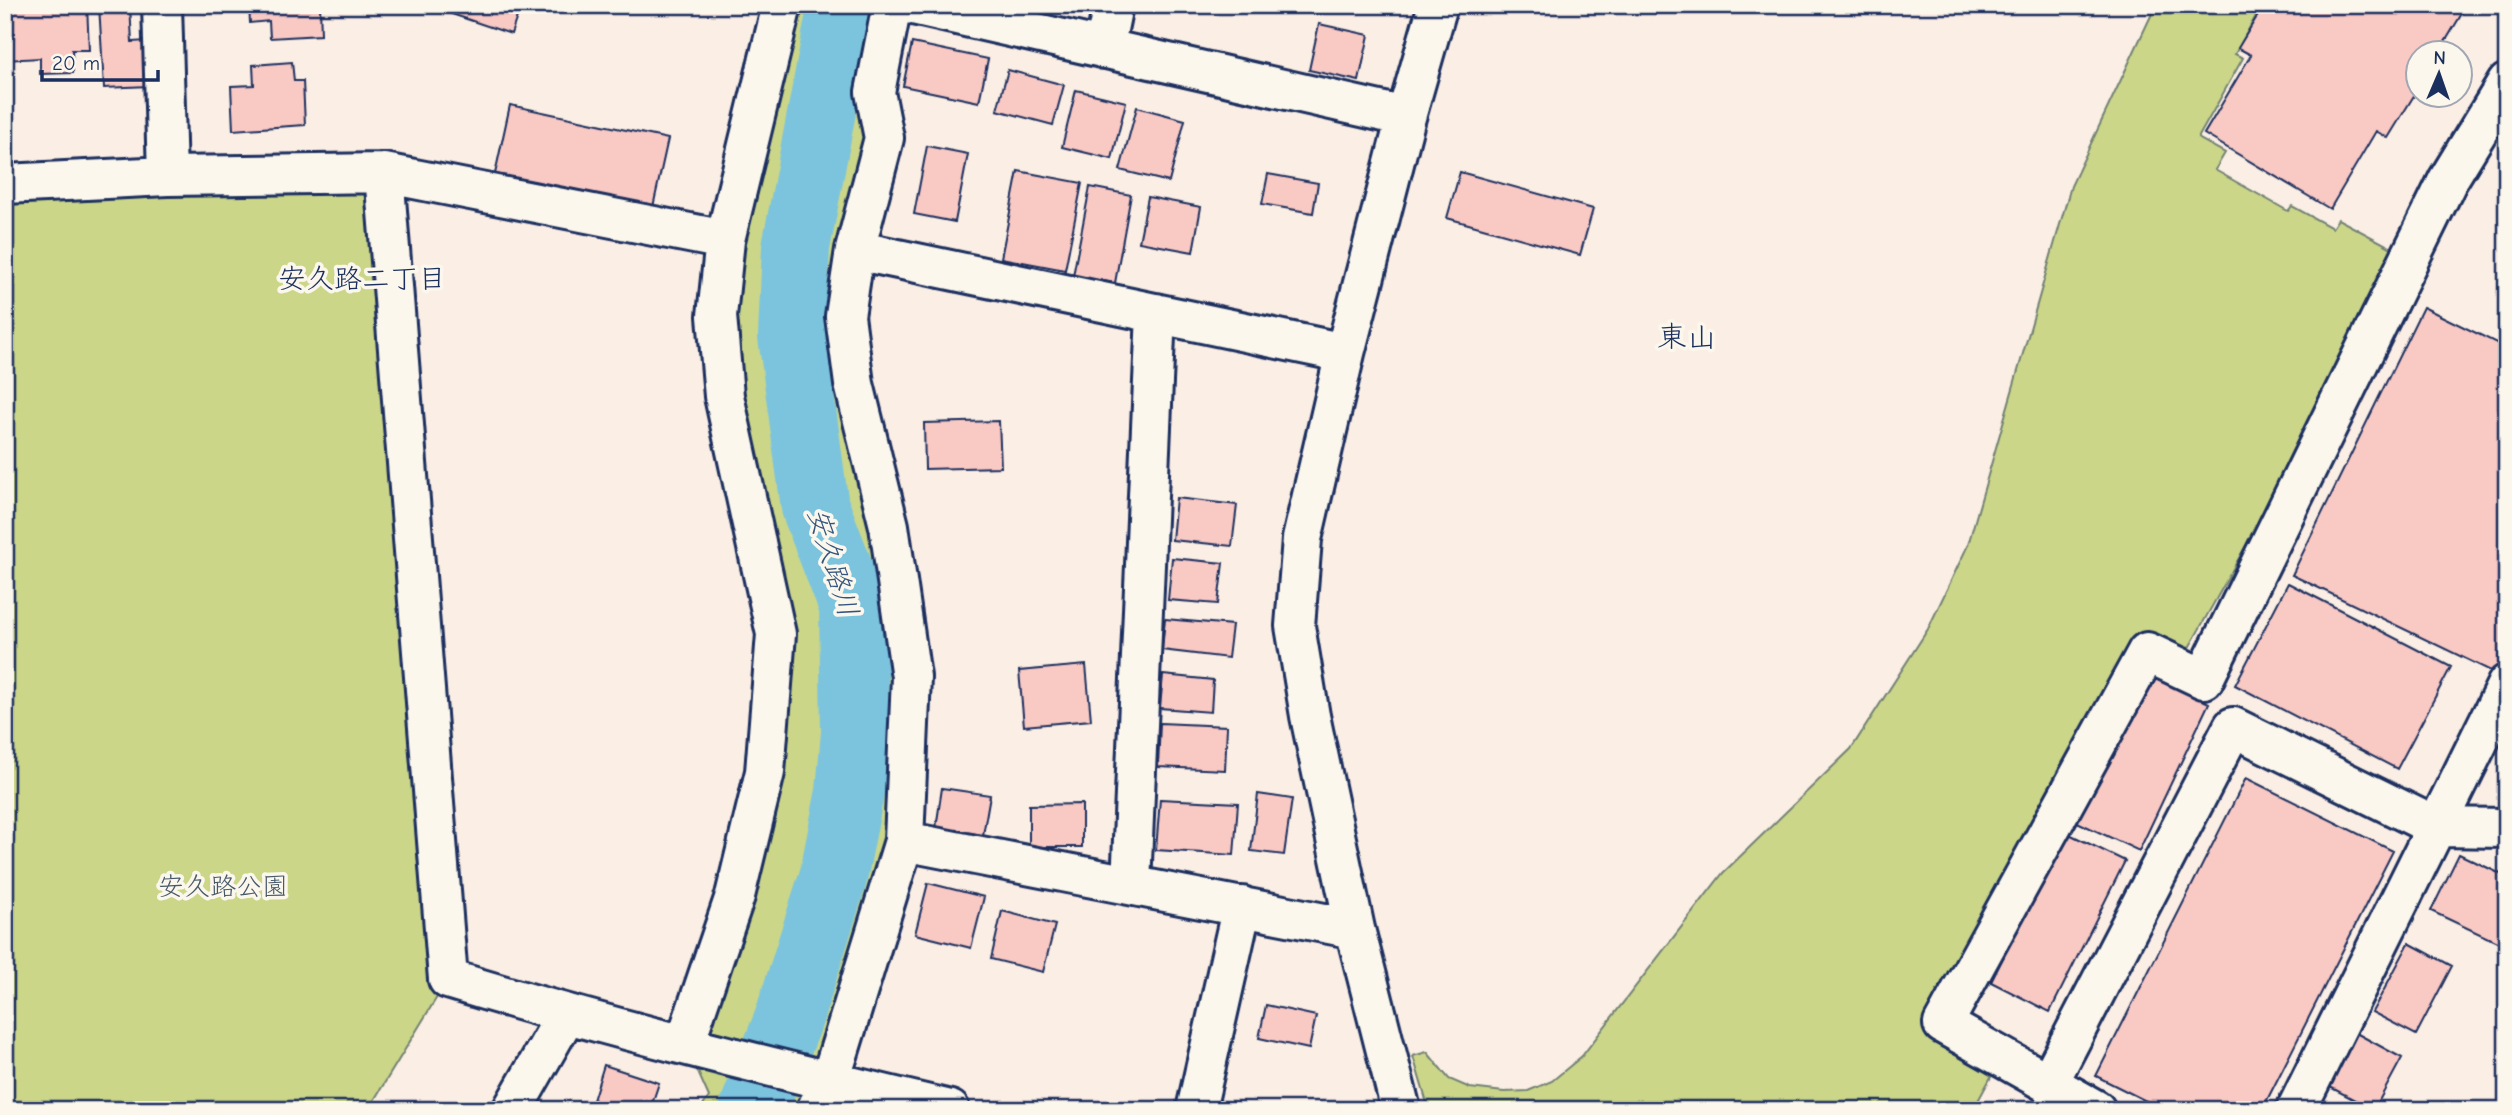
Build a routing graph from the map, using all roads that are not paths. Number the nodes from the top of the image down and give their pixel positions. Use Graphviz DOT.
graph roads {
  1 [pos="162,5"];
  2 [pos="782,5"];
  3 [pos="892,5"];
  4 [pos="913,5"];
  5 [pos="1113,5"];
  6 [pos="1438,5"];
  7 [pos="1104,49"];
  8 [pos="2507,83"];
  9 [pos="1406,117"];
  10 [pos="384,173"];
  11 [pos="167,176"];
  12 [pos="5,184"];
  13 [pos="725,240"];
  14 [pos="855,250"];
  15 [pos="1156,313"];
  16 [pos="1345,353"];
  17 [pos="2507,684"];
  18 [pos="2436,827"];
  19 [pos="2507,828"];
  20 [pos="904,841"];
  21 [pos="1131,885"];
  22 [pos="1242,906"];
  23 [pos="1355,929"];
  24 [pos="566,1015"];
  25 [pos="685,1044"];
  26 [pos="2048,1084"];
  27 [pos="823,1095"];
  28 [pos="512,1110"];
  29 [pos="950,1110"];
  30 [pos="1196,1110"];
  31 [pos="1401,1110"];
  32 [pos="2096,1110"];
  33 [pos="2296,1110"];
  1 -- 11 [label="street"];
  2 -- 13 [label="street"];
  3 -- 14 [label="street"];
  4 -- 7 [label="street"];
  5 -- 7 [label="street"];
  6 -- 9 [label="street"];
  7 -- 9 [label="street"];
  8 -- 26 [label="street"];
  9 -- 16 [label="street"];
  10 -- 11 [label="street"];
  10 -- 13 [label="street"];
  10 -- 24 [label="street"];
  11 -- 12 [label="street"];
  13 -- 25 [label="street"];
  14 -- 15 [label="street"];
  14 -- 20 [label="street"];
  15 -- 16 [label="street"];
  15 -- 21 [label="street"];
  16 -- 23 [label="street"];
  17 -- 18 [label="street"];
  18 -- 19 [label="street"];
  18 -- 26 [label="street"];
  18 -- 33 [label="street"];
  20 -- 21 [label="street"];
  20 -- 27 [label="street"];
  21 -- 22 [label="street"];
  22 -- 23 [label="street"];
  22 -- 30 [label="street"];
  23 -- 31 [label="street"];
  24 -- 25 [label="street"];
  24 -- 28 [label="street"];
  25 -- 27 [label="street"];
  26 -- 32 [label="street"];
  27 -- 29 [label="street"];
}
